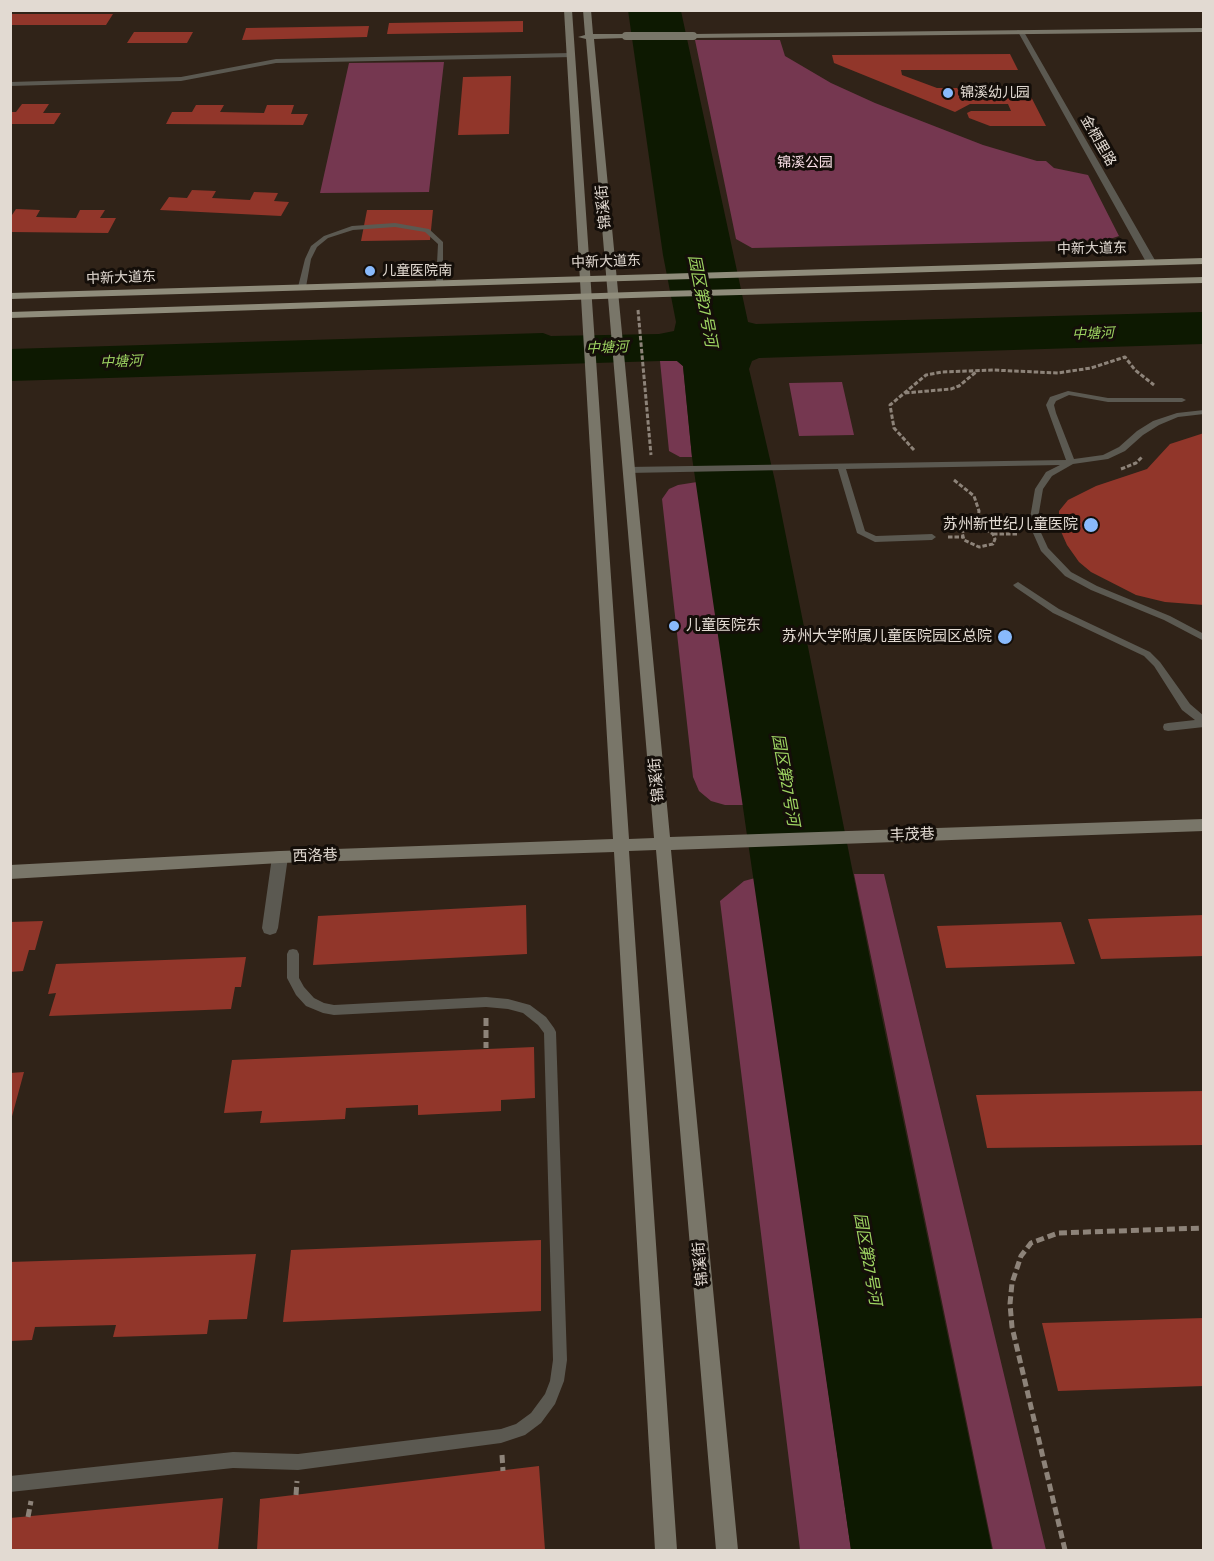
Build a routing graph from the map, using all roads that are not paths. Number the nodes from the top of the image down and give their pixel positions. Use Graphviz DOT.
graph roads {
  1 [pos="568,10"];
  2 [pos="587,10"];
  3 [pos="1203,30"];
  4 [pos="1020,32"];
  5 [pos="570,37"];
  6 [pos="590,37"];
  7 [pos="571,55"];
  8 [pos="10,84"];
  9 [pos="1203,261"];
  10 [pos="1151,262"];
  11 [pos="610,277"];
  12 [pos="585,278"];
  13 [pos="1203,280"];
  14 [pos="440,283"];
  15 [pos="302,287"];
  16 [pos="10,296"];
  17 [pos="612,296"];
  18 [pos="587,297"];
  19 [pos="10,315"];
  20 [pos="1182,400"];
  21 [pos="1203,412"];
  22 [pos="1071,462"];
  23 [pos="841,466"];
  24 [pos="628,470"];
  25 [pos="932,537"];
  26 [pos="1018,585"];
  27 [pos="1203,638"];
  28 [pos="1203,722"];
  29 [pos="1168,727"];
  30 [pos="1203,825"];
  31 [pos="663,845"];
  32 [pos="620,846"];
  33 [pos="280,857"];
  34 [pos="10,872"];
  35 [pos="270,928"];
  36 [pos="293,954"];
  37 [pos="10,1484"];
  38 [pos="666,1551"];
  39 [pos="727,1551"];
  1 -- 5 [label="main road, 锦溪街"];
  2 -- 6 [label="main road, 锦溪街"];
  3 -- 4 [label="main road"];
  4 -- 6 [label="main road, bridge"];
  4 -- 10 [label="street, 金栖里路"];
  5 -- 6 [label="main road"];
  5 -- 7 [label="main road, 锦溪街"];
  6 -- 11 [label="main road, 锦溪街"];
  7 -- 8 [label="street"];
  7 -- 12 [label="main road, 锦溪街"];
  9 -- 10 [label="main road, 中新大道东"];
  10 -- 11 [label="main road, 中新大道东"];
  11 -- 12 [label="main road, 中新大道东"];
  11 -- 17 [label="main road, 锦溪街"];
  12 -- 14 [label="main road, 中新大道东"];
  12 -- 18 [label="main road, 锦溪街"];
  13 -- 17 [label="main road"];
  14 -- 15 [label="main road, 中新大道东"];
  14 -- 15 [label="lane"];
  15 -- 16 [label="main road, 中新大道东"];
  17 -- 18 [label="main road"];
  17 -- 24 [label="main road, 锦溪街"];
  18 -- 19 [label="main road"];
  18 -- 32 [label="main road, 锦溪街"];
  20 -- 22 [label="lane"];
  21 -- 22 [label="lane"];
  22 -- 23 [label="lane"];
  22 -- 27 [label="lane"];
  23 -- 24 [label="lane"];
  23 -- 25 [label="lane"];
  24 -- 31 [label="main road, 锦溪街"];
  26 -- 28 [label="lane"];
  28 -- 29 [label="lane"];
  30 -- 31 [label="main road, 丰茂巷"];
  31 -- 32 [label="main road, 丰茂巷"];
  31 -- 39 [label="main road, 锦溪街"];
  32 -- 33 [label="main road, 西洛巷"];
  32 -- 38 [label="main road, 锦溪街"];
  33 -- 34 [label="main road, 西洛巷"];
  33 -- 35 [label="street"];
  36 -- 37 [label="lane"];
}
